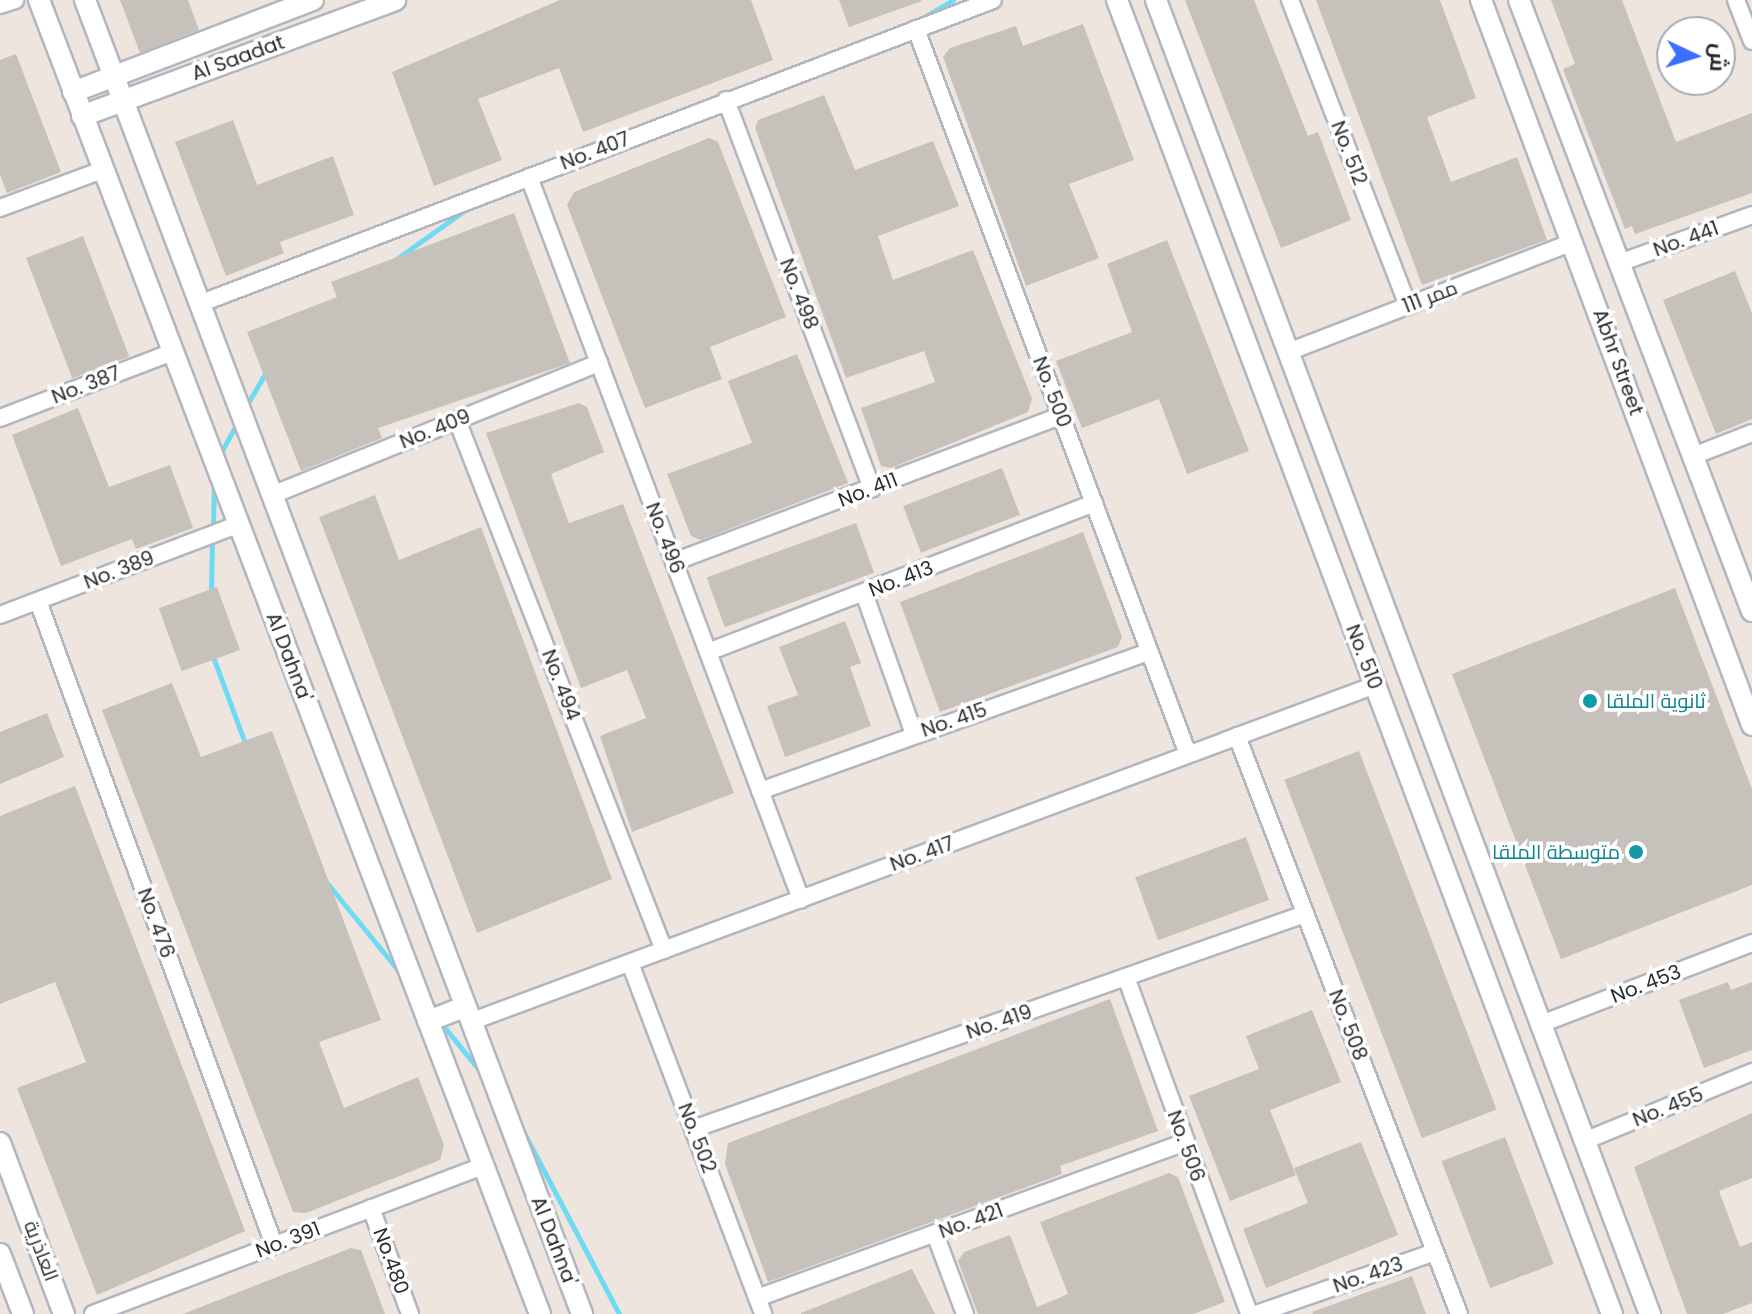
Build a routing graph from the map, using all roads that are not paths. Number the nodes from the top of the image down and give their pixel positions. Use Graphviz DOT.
graph roads {
  1 [pos="15,0"];
  2 [pos="39,0"];
  3 [pos="85,0"];
  4 [pos="395,0"];
  5 [pos="993,0"];
  6 [pos="1117,0"];
  7 [pos="1156,0"];
  8 [pos="1290,0"];
  9 [pos="1481,0"];
  10 [pos="1519,0"];
  11 [pos="1741,1"];
  12 [pos="303,2"];
  13 [pos="0,5"];
  14 [pos="916,29"];
  15 [pos="1752,41"];
  16 [pos="114,76"];
  17 [pos="73,92"];
  18 [pos="124,100"];
  19 [pos="726,100"];
  20 [pos="82,116"];
  21 [pos="102,170"];
  22 [pos="529,177"];
  23 [pos="0,208"];
  24 [pos="1752,215"];
  25 [pos="1573,242"];
  26 [pos="1619,263"];
  27 [pos="199,304"];
  28 [pos="1408,306"];
  29 [pos="173,352"];
  30 [pos="1288,352"];
  31 [pos="599,363"];
  32 [pos="1061,416"];
  33 [pos="0,418"];
  34 [pos="457,420"];
  35 [pos="1752,433"];
  36 [pos="1693,456"];
  37 [pos="872,489"];
  38 [pos="272,495"];
  39 [pos="1094,503"];
  40 [pos="239,524"];
  41 [pos="674,562"];
  42 [pos="864,593"];
  43 [pos="38,601"];
  44 [pos="1752,611"];
  45 [pos="0,615"];
  46 [pos="708,652"];
  47 [pos="1149,652"];
  48 [pos="1407,670"];
  49 [pos="1374,684"];
  50 [pos="1752,725"];
  51 [pos="914,734"];
  52 [pos="1237,736"];
  53 [pos="1188,754"];
  54 [pos="760,791"];
  55 [pos="801,899"];
  56 [pos="1305,914"];
  57 [pos="1752,943"];
  58 [pos="664,950"];
  59 [pos="630,963"];
  60 [pos="1126,977"];
  61 [pos="467,1015"];
  62 [pos="428,1021"];
  63 [pos="1541,1024"];
  64 [pos="1752,1072"];
  65 [pos="693,1129"];
  66 [pos="1584,1141"];
  67 [pos="0,1143"];
  68 [pos="1184,1143"];
  69 [pos="483,1166"];
  70 [pos="371,1208"];
  71 [pos="935,1234"];
  72 [pos="274,1245"];
  73 [pos="1435,1252"];
  74 [pos="0,1254"];
  75 [pos="760,1306"];
  76 [pos="23,1314"];
  77 [pos="64,1314"];
  78 [pos="93,1314"];
  79 [pos="410,1314"];
  80 [pos="540,1314"];
  81 [pos="582,1314"];
  82 [pos="965,1314"];
  83 [pos="1249,1314"];
  84 [pos="1256,1314"];
  85 [pos="1459,1314"];
  86 [pos="1612,1314"];
  87 [pos="1650,1314"];
  1 -- 13 [label="street"];
  2 -- 17 [label="street, Al Dahna'"];
  3 -- 16 [label="street, Al Dahna'"];
  4 -- 18 [label="street, Al Saadat"];
  5 -- 14 [label="street, No. 407"];
  6 -- 49 [label="street, No. 510"];
  7 -- 30 [label="street, No. 510"];
  8 -- 28 [label="street, No. 512"];
  9 -- 25 [label="street, Abhr Street"];
  10 -- 26 [label="street, Abhr Street"];
  11 -- 15 [label="street"];
  12 -- 16 [label="street, Al Saadat"];
  14 -- 19 [label="street, No. 407"];
  14 -- 32 [label="street, No. 500"];
  16 -- 17 [label="street, Al Saadat"];
  16 -- 18 [label="street, Al Dahna'"];
  17 -- 20 [label="street, Al Dahna'"];
  18 -- 20 [label="street, Al Saadat"];
  18 -- 27 [label="street, Al Dahna'"];
  19 -- 22 [label="street, No. 407"];
  19 -- 37 [label="street, No. 498"];
  20 -- 21 [label="street, Al Dahna'"];
  21 -- 23 [label="street"];
  21 -- 29 [label="street, Al Dahna'"];
  22 -- 27 [label="street, No. 407"];
  22 -- 31 [label="street, No. 496"];
  24 -- 26 [label="street, No. 441"];
  25 -- 28 [label="street, ممر 111"];
  25 -- 50 [label="street, Abhr Street"];
  26 -- 36 [label="street, Abhr Street"];
  27 -- 38 [label="street, Al Dahna'"];
  28 -- 30 [label="street, ممر 111"];
  29 -- 33 [label="street, No. 387"];
  29 -- 40 [label="street, Al Dahna'"];
  30 -- 48 [label="street, No. 510"];
  31 -- 34 [label="street, No. 409"];
  31 -- 41 [label="street, No. 496"];
  32 -- 37 [label="street, No. 411"];
  32 -- 39 [label="street, No. 500"];
  34 -- 38 [label="street, No. 409"];
  34 -- 58 [label="street, No. 494"];
  35 -- 36 [label="street"];
  36 -- 44 [label="street, Abhr Street"];
  37 -- 41 [label="street, No. 411"];
  38 -- 61 [label="street, Al Dahna'"];
  39 -- 42 [label="street, No. 413"];
  39 -- 47 [label="street, No. 500"];
  40 -- 43 [label="street, No. 389"];
  40 -- 62 [label="street, Al Dahna'"];
  41 -- 46 [label="street, No. 496"];
  42 -- 46 [label="street, No. 413"];
  42 -- 51 [label="street"];
  43 -- 45 [label="street, No. 389"];
  43 -- 72 [label="street, No. 476"];
  46 -- 54 [label="street, No. 496"];
  47 -- 51 [label="street, No. 415"];
  47 -- 53 [label="street, No. 500"];
  48 -- 49 [label="street"];
  48 -- 63 [label="street, No. 510"];
  49 -- 52 [label="street, No. 417"];
  49 -- 86 [label="street, No. 510"];
  51 -- 54 [label="street, No. 415"];
  52 -- 53 [label="street, No. 417"];
  52 -- 56 [label="street, No. 508"];
  53 -- 55 [label="street, No. 417"];
  54 -- 55 [label="street, No. 496"];
  55 -- 58 [label="street, No. 417"];
  56 -- 60 [label="street, No. 419"];
  56 -- 73 [label="street, No. 508"];
  57 -- 63 [label="street, No. 453"];
  58 -- 59 [label="street, No. 417"];
  59 -- 61 [label="street, No. 417"];
  59 -- 65 [label="street, No. 502"];
  60 -- 65 [label="street, No. 419"];
  60 -- 68 [label="street, No. 506"];
  61 -- 62 [label="street"];
  61 -- 81 [label="street, Al Dahna'"];
  62 -- 69 [label="street, Al Dahna'"];
  63 -- 66 [label="street, No. 510"];
  64 -- 66 [label="street, No. 455"];
  65 -- 75 [label="street, No. 502"];
  66 -- 87 [label="street, No. 510"];
  67 -- 77 [label="street, العاذرية"];
  68 -- 71 [label="street, No. 421"];
  68 -- 83 [label="street, No. 506"];
  69 -- 70 [label="street, No. 391"];
  69 -- 80 [label="street, Al Dahna'"];
  70 -- 72 [label="street, No. 391"];
  70 -- 79 [label="street, No.480"];
  71 -- 75 [label="street, No. 421"];
  71 -- 82 [label="street"];
  72 -- 78 [label="street, No. 391"];
  73 -- 84 [label="street, No. 423"];
  73 -- 85 [label="street, No. 508"];
  74 -- 76 [label="street, العاذرية"];
}
